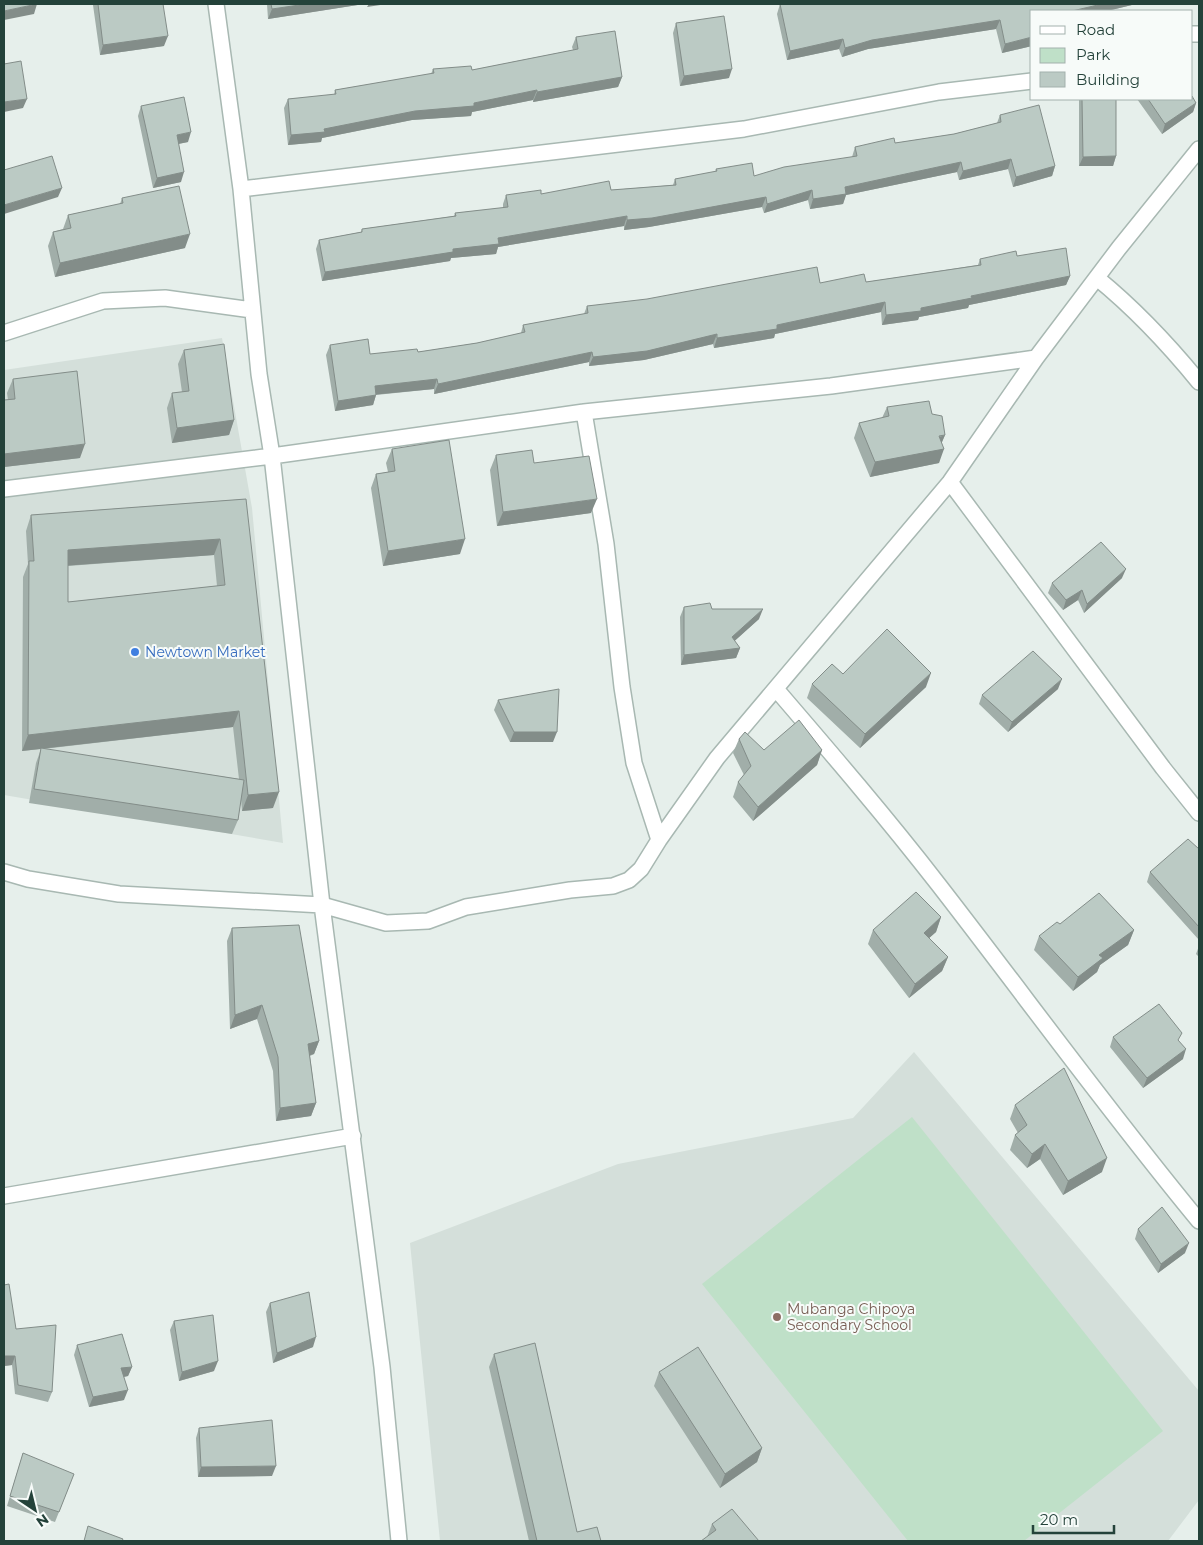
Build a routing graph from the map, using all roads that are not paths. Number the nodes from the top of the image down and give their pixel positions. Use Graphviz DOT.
graph roads {
  1 [pos="216,4"];
  2 [pos="1030,81"];
  3 [pos="1199,149"];
  4 [pos="241,189"];
  5 [pos="1096,278"];
  6 [pos="252,310"];
  7 [pos="4,334"];
  8 [pos="1036,358"];
  9 [pos="1199,382"];
  10 [pos="584,412"];
  11 [pos="272,456"];
  12 [pos="950,482"];
  13 [pos="4,489"];
  14 [pos="776,689"];
  15 [pos="1199,813"];
  16 [pos="659,840"];
  17 [pos="4,872"];
  18 [pos="322,905"];
  19 [pos="353,1136"];
  20 [pos="4,1196"];
  21 [pos="1199,1221"];
  22 [pos="398,1541"];
  1 -- 4 [label="street"];
  2 -- 4 [label="street"];
  3 -- 5 [label="street"];
  4 -- 6 [label="street"];
  5 -- 8 [label="street"];
  5 -- 9 [label="street"];
  6 -- 7 [label="street"];
  6 -- 11 [label="street"];
  8 -- 10 [label="street"];
  8 -- 12 [label="street"];
  10 -- 11 [label="street"];
  10 -- 16 [label="street"];
  11 -- 13 [label="street"];
  11 -- 18 [label="street"];
  12 -- 14 [label="street"];
  12 -- 15 [label="street"];
  14 -- 16 [label="street"];
  14 -- 21 [label="street"];
  16 -- 18 [label="street"];
  17 -- 18 [label="street"];
  18 -- 19 [label="street"];
  19 -- 20 [label="street"];
  19 -- 22 [label="street"];
}
